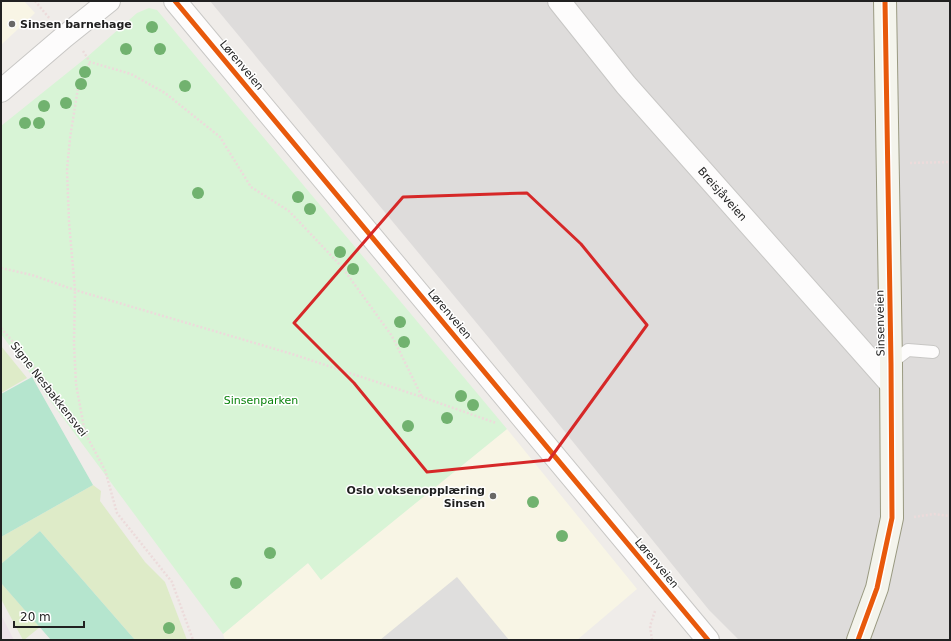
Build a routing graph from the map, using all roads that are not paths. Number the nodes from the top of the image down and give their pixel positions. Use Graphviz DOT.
graph roads {
  1 [pos="109,1"];
  2 [pos="175,1"];
  3 [pos="559,1"];
  4 [pos="885,1"];
  5 [pos="1,91"];
  6 [pos="933,352"];
  7 [pos="891,374"];
  8 [pos="708,640"];
  9 [pos="858,640"];
  1 -- 5 [label="street"];
  2 -- 8 [label="street, Lørenveien"];
  3 -- 7 [label="street, Breisjåveien"];
  4 -- 7 [label="street, Sinsenveien"];
  6 -- 7 [label="lane"];
  7 -- 9 [label="street, Sinsenveien"];
}
